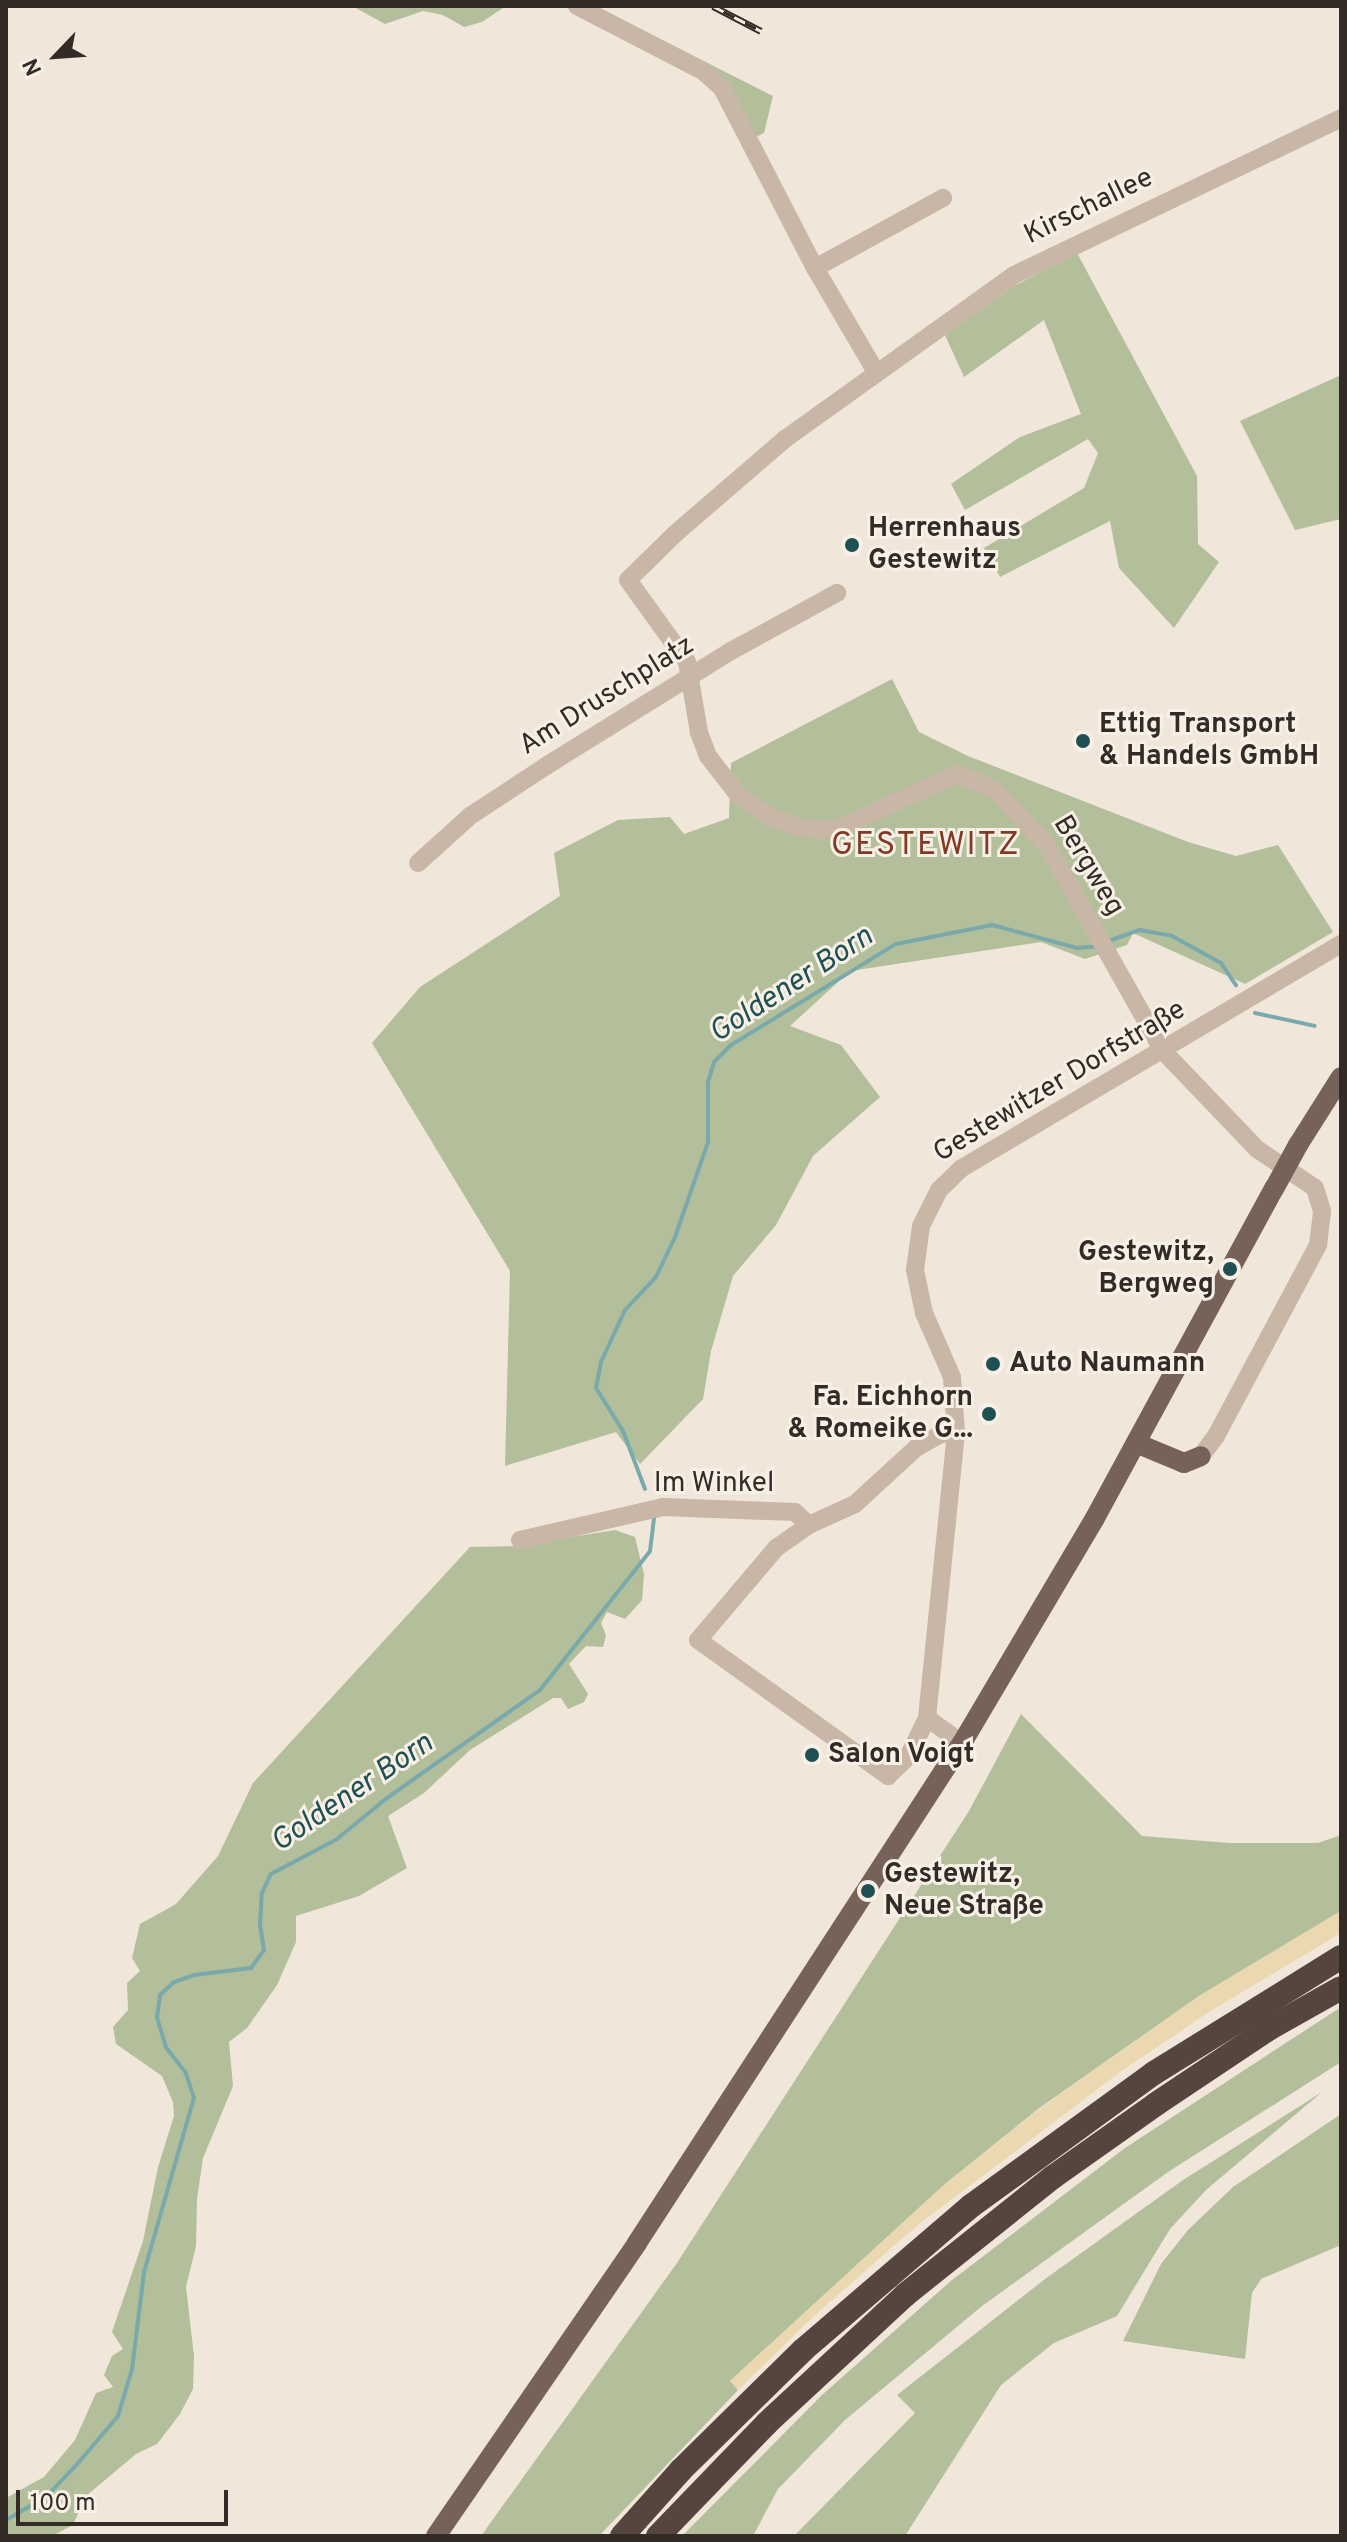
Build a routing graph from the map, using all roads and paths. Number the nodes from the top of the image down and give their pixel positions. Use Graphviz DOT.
graph roads {
  1 [pos="577,6"];
  2 [pos="1341,118"];
  3 [pos="943,198"];
  4 [pos="815,268"];
  5 [pos="876,372"];
  6 [pos="628,580"];
  7 [pos="837,593"];
  8 [pos="691,678"];
  9 [pos="418,863"];
  10 [pos="1341,944"];
  11 [pos="1163,1051"];
  12 [pos="1341,1077"];
  13 [pos="956,1432"];
  14 [pos="1136,1443"];
  15 [pos="1201,1456"];
  16 [pos="809,1525"];
  17 [pos="520,1540"];
  18 [pos="927,1718"];
  19 [pos="962,1743"];
  20 [pos="1341,1957"];
  21 [pos="1341,1988"];
  22 [pos="436,2536"];
  23 [pos="622,2536"];
  24 [pos="658,2536"];
  1 -- 4 [label="street"];
  2 -- 5 [label="street, Kirschallee"];
  3 -- 4 [label="street"];
  4 -- 5 [label="street"];
  5 -- 6 [label="street, Kirschallee"];
  6 -- 8 [label="street, Bergweg"];
  7 -- 8 [label="street, Am Druschplatz"];
  8 -- 9 [label="street, Am Druschplatz"];
  8 -- 11 [label="street, Bergweg"];
  10 -- 11 [label="street, Gestewitzer Dorfstraße"];
  11 -- 13 [label="street, Gestewitzer Dorfstraße"];
  11 -- 15 [label="street, Bergweg"];
  12 -- 14 [label="main road, bridge"];
  13 -- 16 [label="street, Im Winkel"];
  13 -- 18 [label="street, Gestewitzer Dorfstraße"];
  14 -- 15 [label="main road"];
  14 -- 19 [label="main road"];
  16 -- 17 [label="street, Im Winkel"];
  16 -- 18 [label="street, Im Winkel"];
  18 -- 19 [label="street"];
  19 -- 22 [label="main road"];
  20 -- 23 [label="highway"];
  21 -- 24 [label="highway"];
}
